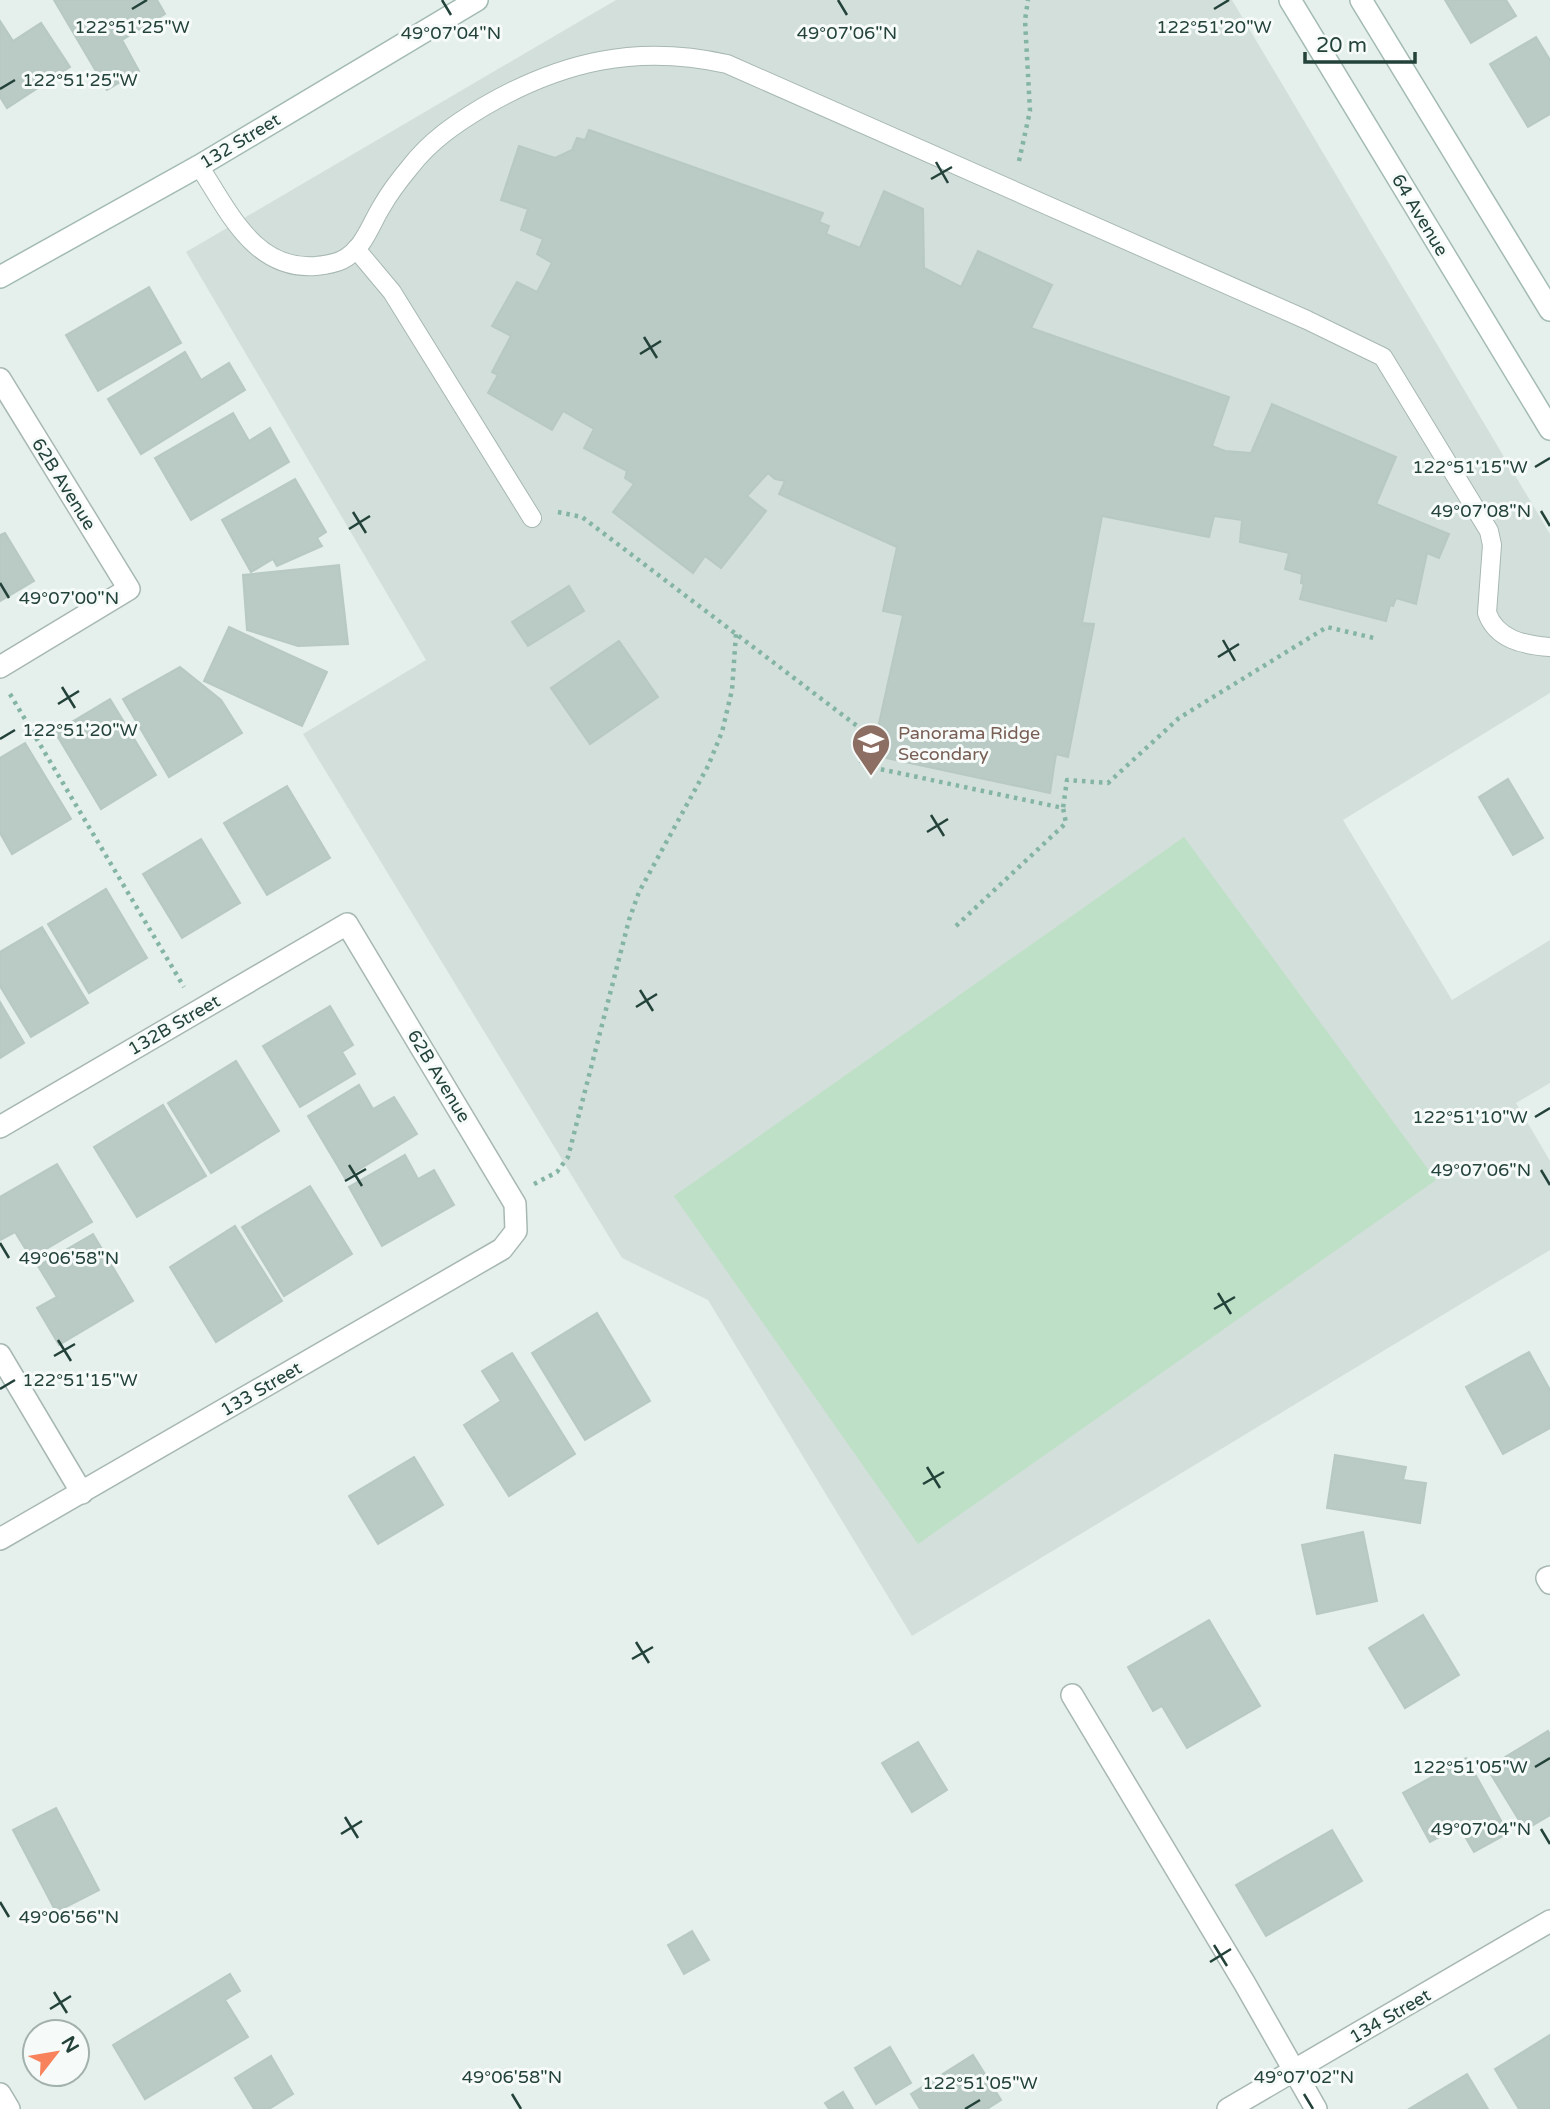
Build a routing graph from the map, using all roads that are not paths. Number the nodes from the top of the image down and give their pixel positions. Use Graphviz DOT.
graph roads {
  1 [pos="477,0"];
  2 [pos="1290,0"];
  3 [pos="1361,0"];
  4 [pos="199,166"];
  5 [pos="356,249"];
  6 [pos="0,277"];
  7 [pos="1550,310"];
  8 [pos="0,379"];
  9 [pos="1550,429"];
  10 [pos="528,511"];
  11 [pos="1550,647"];
  12 [pos="0,667"];
  13 [pos="348,924"];
  14 [pos="0,1127"];
  15 [pos="516,1231"];
  16 [pos="0,1355"];
  17 [pos="82,1493"];
  18 [pos="0,1539"];
  19 [pos="1072,1695"];
  20 [pos="1550,1921"];
  21 [pos="1295,2072"];
  22 [pos="0,2094"];
  23 [pos="9,2109"];
  24 [pos="1228,2109"];
  25 [pos="1316,2109"];
  1 -- 4 [label="street, 132 Street"];
  2 -- 9 [label="street, 64 Avenue"];
  3 -- 7 [label="street"];
  4 -- 5 [label="lane"];
  4 -- 6 [label="street, 132 Street"];
  5 -- 10 [label="lane"];
  5 -- 11 [label="lane"];
  8 -- 12 [label="street, 62B Avenue"];
  13 -- 14 [label="street, 132B Street"];
  13 -- 15 [label="street, 62B Avenue"];
  15 -- 17 [label="street, 133 Street"];
  16 -- 17 [label="street"];
  17 -- 18 [label="street, 133 Street"];
  19 -- 21 [label="street"];
  20 -- 21 [label="street, 134 Street"];
  21 -- 24 [label="street, 134 Street"];
  21 -- 25 [label="street"];
  22 -- 23 [label="street"];
}
